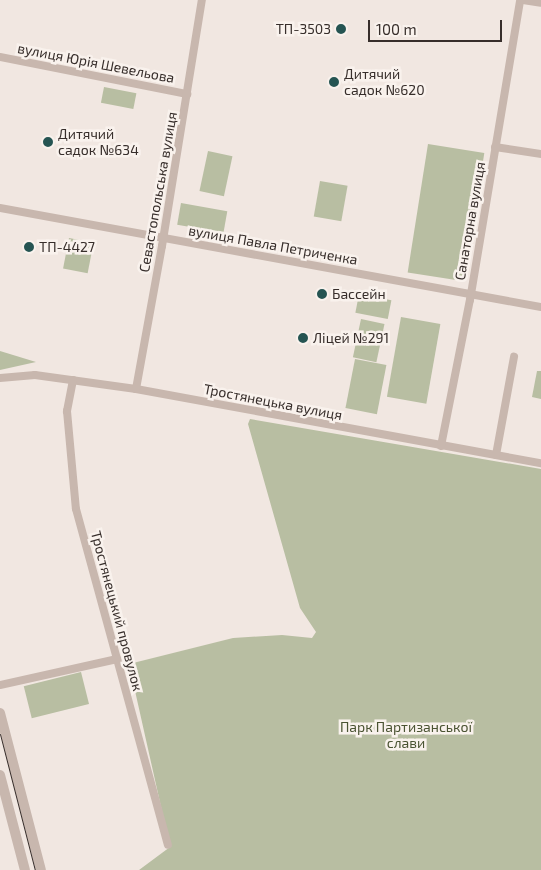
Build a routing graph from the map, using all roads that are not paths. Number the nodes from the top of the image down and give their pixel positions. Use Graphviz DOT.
graph roads {
  1 [pos="202,0"];
  2 [pos="522,0"];
  3 [pos="541,4"];
  4 [pos="0,57"];
  5 [pos="187,94"];
  6 [pos="495,147"];
  7 [pos="541,154"];
  8 [pos="0,208"];
  9 [pos="163,238"];
  10 [pos="471,293"];
  11 [pos="541,307"];
  12 [pos="514,357"];
  13 [pos="0,378"];
  14 [pos="73,380"];
  15 [pos="136,388"];
  16 [pos="441,446"];
  17 [pos="496,455"];
  18 [pos="541,463"];
  19 [pos="117,659"];
  20 [pos="0,685"];
  21 [pos="0,713"];
  22 [pos="0,775"];
  23 [pos="168,845"];
  24 [pos="25,870"];
  25 [pos="41,870"];
  1 -- 5 [label="street, Севастопольська вулиця"];
  2 -- 3 [label="street"];
  2 -- 6 [label="street, Санаторна вулиця"];
  4 -- 5 [label="street, вулиця Юрія Шевельова"];
  5 -- 9 [label="street, Севастопольська вулиця"];
  6 -- 7 [label="street"];
  6 -- 10 [label="street, Санаторна вулиця"];
  8 -- 9 [label="street, вулиця Павла Петриченка"];
  9 -- 10 [label="street, вулиця Павла Петриченка"];
  9 -- 15 [label="street, Севастопольська вулиця"];
  10 -- 11 [label="street, вулиця Павла Петриченка"];
  10 -- 16 [label="street, Санаторна вулиця"];
  12 -- 17 [label="street"];
  13 -- 14 [label="street, Тростянецька вулиця"];
  14 -- 15 [label="street, Тростянецька вулиця"];
  14 -- 19 [label="street, Тростянецький провулок"];
  15 -- 16 [label="street, Тростянецька вулиця"];
  16 -- 17 [label="street, Тростянецька вулиця"];
  17 -- 18 [label="street, Тростянецька вулиця"];
  19 -- 20 [label="street"];
  19 -- 23 [label="street, Тростянецький провулок"];
  21 -- 25 [label="street"];
  22 -- 24 [label="street"];
}
